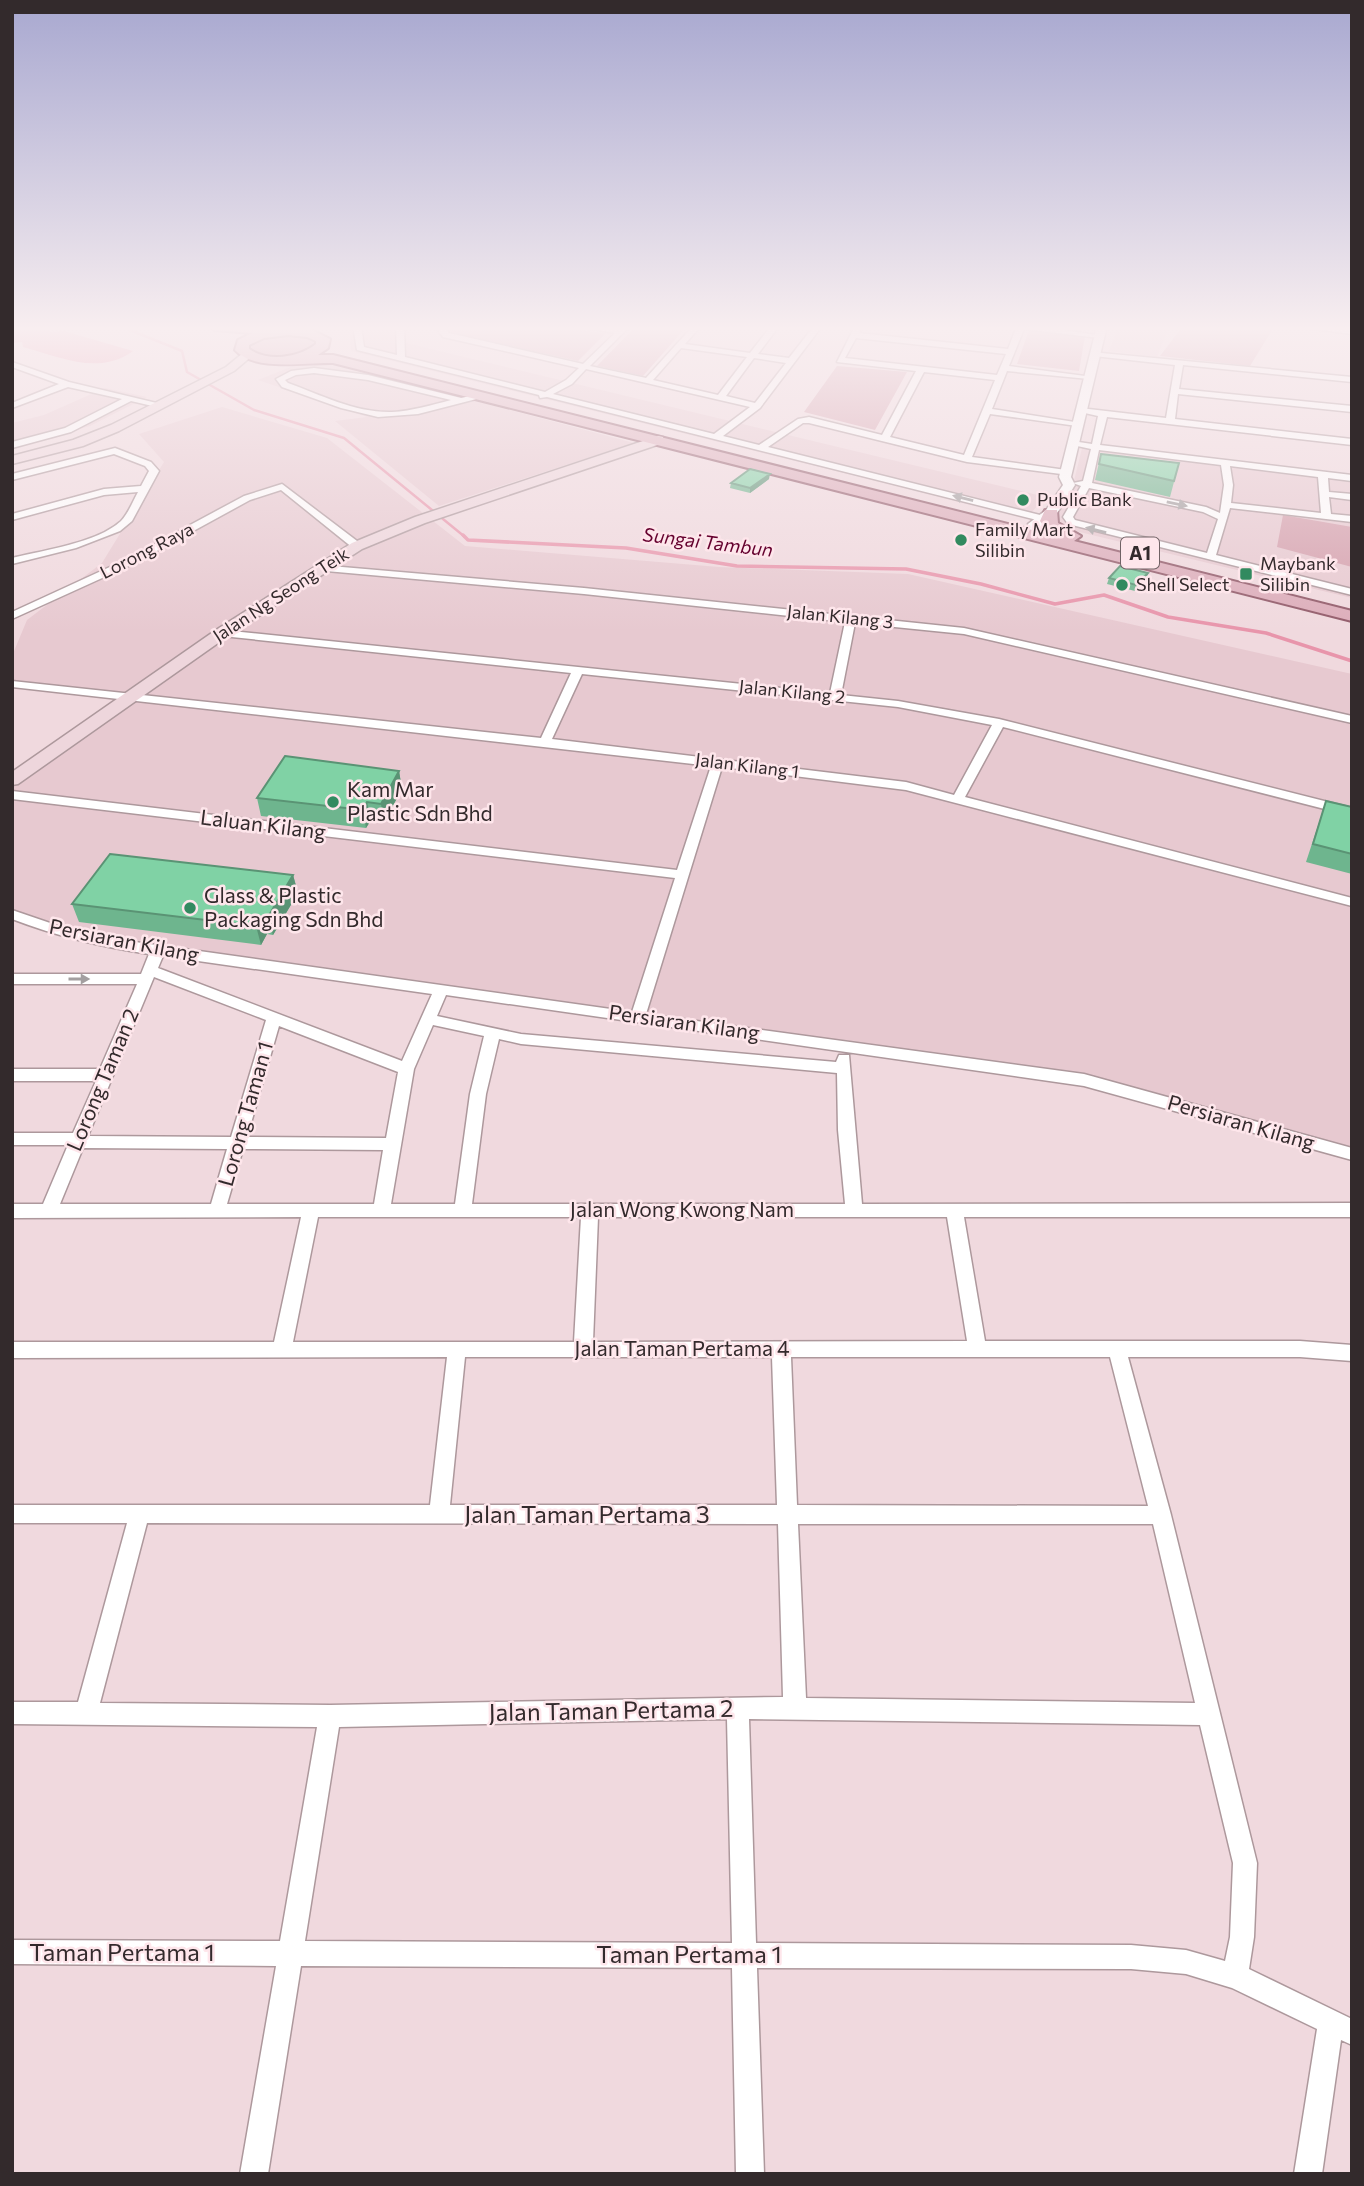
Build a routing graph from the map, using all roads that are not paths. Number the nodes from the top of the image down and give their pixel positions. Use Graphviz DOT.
graph roads {
  1 [pos="72,428"];
  2 [pos="111,428"];
  3 [pos="616,428"];
  4 [pos="675,428"];
  5 [pos="728,428"];
  6 [pos="790,428"];
  7 [pos="843,428"];
  8 [pos="890,428"];
  9 [pos="980,428"];
  10 [pos="1076,428"];
  11 [pos="1099,428"];
  12 [pos="1231,428"];
  13 [pos="717,436"];
  14 [pos="645,438"];
  15 [pos="885,438"];
  16 [pos="1352,442"];
  17 [pos="12,444"];
  18 [pos="1072,444"];
  19 [pos="686,447"];
  20 [pos="762,447"];
  21 [pos="1094,447"];
  22 [pos="967,458"];
  23 [pos="12,460"];
  24 [pos="1225,465"];
  25 [pos="1324,475"];
  26 [pos="12,477"];
  27 [pos="1065,478"];
  28 [pos="1352,478"];
  29 [pos="1087,484"];
  30 [pos="145,489"];
  31 [pos="1324,494"];
  32 [pos="1352,497"];
  33 [pos="926,508"];
  34 [pos="1224,510"];
  35 [pos="1326,516"];
  36 [pos="12,517"];
  37 [pos="1352,519"];
  38 [pos="1038,520"];
  39 [pos="357,546"];
  40 [pos="1210,557"];
  41 [pos="12,561"];
  42 [pos="1154,567"];
  43 [pos="319,568"];
  44 [pos="1352,592"];
  45 [pos="1352,608"];
  46 [pos="13,615"];
  47 [pos="1352,616"];
  48 [pos="851,618"];
  49 [pos="222,633"];
  50 [pos="578,670"];
  51 [pos="12,684"];
  52 [pos="835,696"];
  53 [pos="130,698"];
  54 [pos="1352,720"];
  55 [pos="999,723"];
  56 [pos="545,742"];
  57 [pos="718,762"];
  58 [pos="12,780"];
  59 [pos="12,795"];
  60 [pos="958,798"];
  61 [pos="1352,812"];
  62 [pos="681,875"];
  63 [pos="1352,902"];
  64 [pos="12,915"];
  65 [pos="158,950"];
  66 [pos="147,974"];
  67 [pos="12,979"];
  68 [pos="442,988"];
  69 [pos="638,1016"];
  70 [pos="274,1017"];
  71 [pos="427,1020"];
  72 [pos="492,1035"];
  73 [pos="845,1046"];
  74 [pos="843,1068"];
  75 [pos="407,1069"];
  76 [pos="12,1075"];
  77 [pos="105,1075"];
  78 [pos="12,1139"];
  79 [pos="78,1141"];
  80 [pos="237,1142"];
  81 [pos="391,1144"];
  82 [pos="1352,1154"];
  83 [pos="854,1209"];
  84 [pos="954,1209"];
  85 [pos="12,1210"];
  86 [pos="381,1210"];
  87 [pos="1352,1210"];
  88 [pos="49,1211"];
  89 [pos="217,1211"];
  90 [pos="311,1211"];
  91 [pos="463,1211"];
  92 [pos="590,1212"];
  93 [pos="583,1349"];
  94 [pos="977,1349"];
  95 [pos="1117,1349"];
  96 [pos="12,1350"];
  97 [pos="282,1350"];
  98 [pos="457,1350"];
  99 [pos="780,1350"];
  100 [pos="1352,1353"];
  101 [pos="140,1513"];
  102 [pos="12,1514"];
  103 [pos="439,1514"];
  104 [pos="1161,1515"];
  105 [pos="786,1516"];
  106 [pos="738,1708"];
  107 [pos="795,1710"];
  108 [pos="12,1713"];
  109 [pos="86,1713"];
  110 [pos="1210,1714"];
  111 [pos="330,1716"];
  112 [pos="12,1952"];
  113 [pos="291,1953"];
  114 [pos="746,1955"];
  115 [pos="1235,1976"];
  116 [pos="1341,2027"];
  117 [pos="254,2174"];
  118 [pos="750,2174"];
  119 [pos="1308,2174"];
  1 -- 17 [label="street"];
  2 -- 23 [label="main road"];
  3 -- 14 [label="main road, A1"];
  4 -- 13 [label="street"];
  5 -- 13 [label="street"];
  6 -- 20 [label="street"];
  7 -- 15 [label="street"];
  8 -- 15 [label="street"];
  9 -- 22 [label="street"];
  10 -- 18 [label="street"];
  11 -- 21 [label="street"];
  12 -- 16 [label="street"];
  13 -- 20 [label="street"];
  14 -- 19 [label="main road, A1"];
  14 -- 19 [label="main road"];
  14 -- 38 [label="main road, A1"];
  14 -- 39 [label="main road, Jalan Ng Seong Teik"];
  15 -- 22 [label="street"];
  18 -- 21 [label="street"];
  18 -- 27 [label="street"];
  19 -- 33 [label="main road, A1"];
  38 -- 20 [label="street, one-way"];
  21 -- 24 [label="street"];
  21 -- 29 [label="street"];
  22 -- 27 [label="street"];
  24 -- 25 [label="street"];
  24 -- 34 [label="street"];
  25 -- 28 [label="street"];
  25 -- 31 [label="street"];
  26 -- 30 [label="street"];
  27 -- 29 [label="street"];
  27 -- 38 [label="street"];
  27 -- 38 [label="street"];
  29 -- 34 [label="street, one-way"];
  29 -- 38 [label="street"];
  30 -- 36 [label="street"];
  30 -- 41 [label="street"];
  31 -- 32 [label="street"];
  31 -- 35 [label="street"];
  33 -- 38 [label="main road"];
  33 -- 42 [label="main road, A1"];
  34 -- 35 [label="street"];
  34 -- 40 [label="street"];
  35 -- 37 [label="street"];
  40 -- 38 [label="street, one-way"];
  38 -- 42 [label="main road"];
  38 -- 45 [label="main road, A1"];
  39 -- 43 [label="main road, Jalan Ng Seong Teik"];
  39 -- 46 [label="street, Lorong Raya"];
  40 -- 44 [label="street"];
  42 -- 47 [label="main road, A1"];
  43 -- 48 [label="street, Jalan Kilang 3"];
  43 -- 49 [label="main road, Jalan Ng Seong Teik"];
  48 -- 52 [label="street"];
  48 -- 54 [label="street, Jalan Kilang 3"];
  49 -- 50 [label="street, Jalan Kilang 2"];
  49 -- 53 [label="main road, Jalan Ng Seong Teik"];
  50 -- 52 [label="street, Jalan Kilang 2"];
  50 -- 56 [label="street"];
  51 -- 53 [label="street, Jalan Kilang 1"];
  52 -- 55 [label="street, Jalan Kilang 2"];
  53 -- 56 [label="street, Jalan Kilang 1"];
  53 -- 58 [label="main road, Jalan Ng Seong Teik"];
  55 -- 60 [label="street"];
  55 -- 61 [label="street, Jalan Kilang 2"];
  56 -- 57 [label="street, Jalan Kilang 1"];
  57 -- 60 [label="street, Jalan Kilang 1"];
  57 -- 62 [label="street"];
  59 -- 62 [label="street, Laluan Kilang"];
  60 -- 63 [label="street, Jalan Kilang 1"];
  62 -- 69 [label="street"];
  64 -- 65 [label="street, Persiaran Kilang"];
  65 -- 66 [label="street, Lorong Taman 2"];
  65 -- 68 [label="street, Persiaran Kilang"];
  67 -- 66 [label="street, one-way"];
  66 -- 70 [label="street"];
  66 -- 77 [label="street, Lorong Taman 2"];
  68 -- 69 [label="street, Persiaran Kilang"];
  68 -- 71 [label="street"];
  69 -- 73 [label="street, Persiaran Kilang"];
  70 -- 75 [label="street"];
  70 -- 80 [label="street, Lorong Taman 1"];
  71 -- 72 [label="street"];
  71 -- 75 [label="street"];
  72 -- 74 [label="street"];
  72 -- 91 [label="street"];
  73 -- 74 [label="street"];
  73 -- 82 [label="street, Persiaran Kilang"];
  74 -- 83 [label="street"];
  75 -- 81 [label="street"];
  76 -- 77 [label="street"];
  77 -- 79 [label="street, Lorong Taman 2"];
  78 -- 79 [label="street"];
  79 -- 80 [label="street"];
  79 -- 88 [label="street, Lorong Taman 2"];
  80 -- 81 [label="street"];
  80 -- 89 [label="street, Lorong Taman 1"];
  81 -- 86 [label="street"];
  83 -- 84 [label="street, Jalan Wong Kwong Nam"];
  83 -- 92 [label="street, Jalan Wong Kwong Nam"];
  84 -- 87 [label="street, Jalan Wong Kwong Nam"];
  84 -- 94 [label="street"];
  85 -- 88 [label="street, Jalan Wong Kwong Nam"];
  86 -- 90 [label="street, Jalan Wong Kwong Nam"];
  86 -- 91 [label="street, Jalan Wong Kwong Nam"];
  88 -- 89 [label="street, Jalan Wong Kwong Nam"];
  89 -- 90 [label="street, Jalan Wong Kwong Nam"];
  90 -- 97 [label="street"];
  91 -- 92 [label="street, Jalan Wong Kwong Nam"];
  92 -- 93 [label="street"];
  93 -- 98 [label="street, Jalan Taman Pertama 4"];
  93 -- 99 [label="street, Jalan Taman Pertama 4"];
  94 -- 95 [label="street, Jalan Taman Pertama 4"];
  94 -- 99 [label="street, Jalan Taman Pertama 4"];
  95 -- 100 [label="street, Jalan Taman Pertama 4"];
  95 -- 104 [label="street"];
  96 -- 97 [label="street, Jalan Taman Pertama 4"];
  97 -- 98 [label="street, Jalan Taman Pertama 4"];
  98 -- 103 [label="street"];
  99 -- 105 [label="street"];
  101 -- 102 [label="street, Jalan Taman Pertama 3"];
  101 -- 103 [label="street, Jalan Taman Pertama 3"];
  101 -- 109 [label="street"];
  103 -- 105 [label="street, Jalan Taman Pertama 3"];
  104 -- 105 [label="street, Jalan Taman Pertama 3"];
  104 -- 110 [label="street"];
  105 -- 107 [label="street"];
  106 -- 107 [label="street, Jalan Taman Pertama 2"];
  106 -- 111 [label="street, Jalan Taman Pertama 2"];
  106 -- 114 [label="street"];
  107 -- 110 [label="street, Jalan Taman Pertama 2"];
  108 -- 109 [label="street, Jalan Taman Pertama 2"];
  109 -- 111 [label="street, Jalan Taman Pertama 2"];
  110 -- 115 [label="street"];
  111 -- 113 [label="street"];
  112 -- 113 [label="street, Taman Pertama 1"];
  113 -- 114 [label="street, Taman Pertama 1"];
  113 -- 117 [label="street"];
  114 -- 115 [label="street, Taman Pertama 1"];
  114 -- 118 [label="street"];
  115 -- 116 [label="street, Taman Pertama 1"];
  116 -- 119 [label="street"];
}
